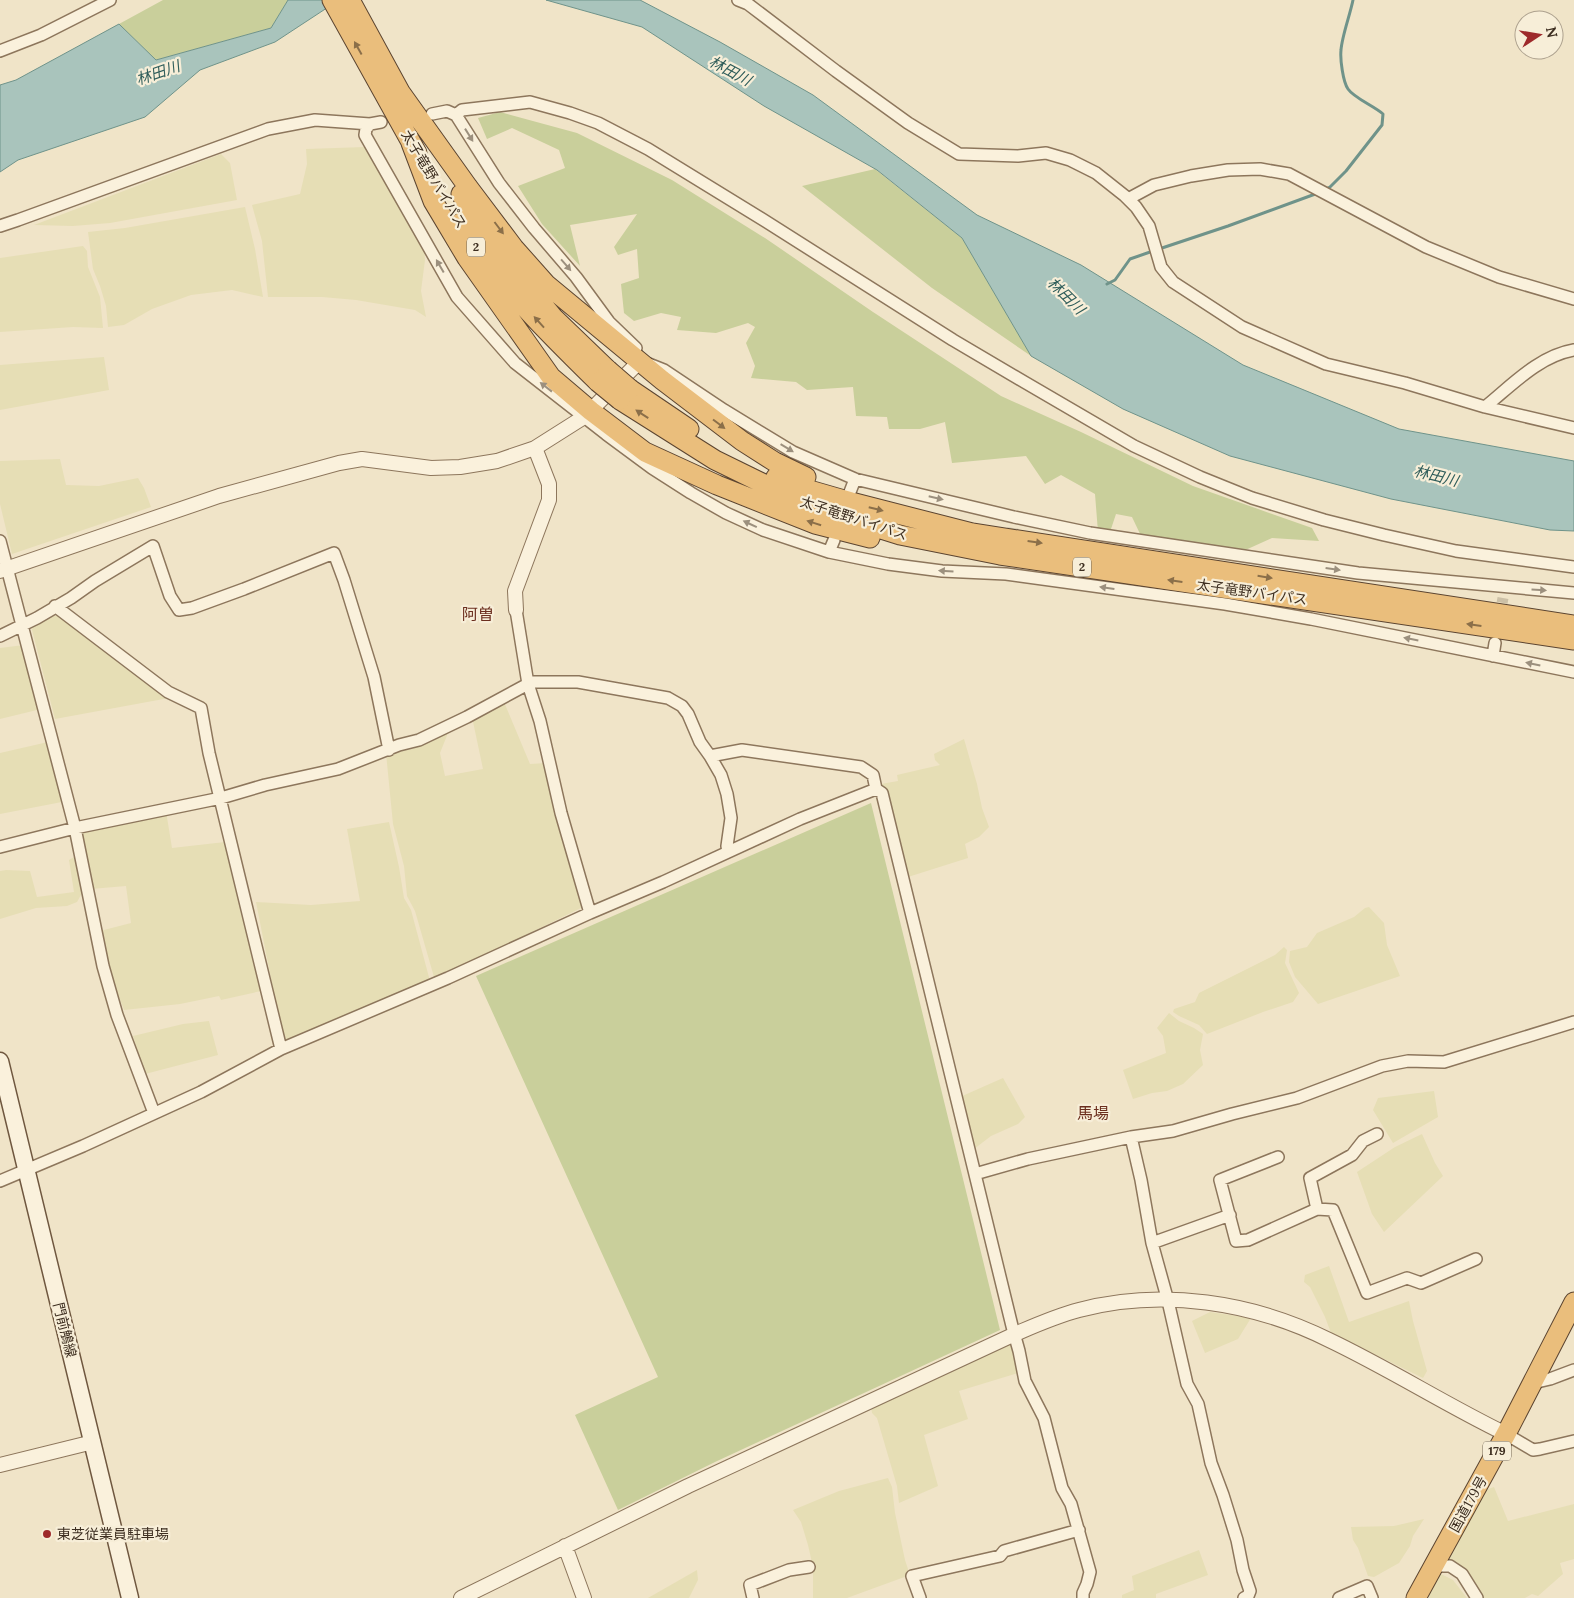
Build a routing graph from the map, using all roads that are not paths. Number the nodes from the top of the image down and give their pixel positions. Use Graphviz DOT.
graph roads {
  1 [pos="110,0"];
  2 [pos="332,0"];
  3 [pos="350,0"];
  4 [pos="746,1"];
  5 [pos="0,51"];
  6 [pos="390,90"];
  7 [pos="432,114"];
  8 [pos="456,115"];
  9 [pos="411,143"];
  10 [pos="1128,199"];
  11 [pos="0,226"];
  12 [pos="1574,299"];
  13 [pos="1574,350"];
  14 [pos="640,361"];
  15 [pos="603,376"];
  16 [pos="625,394"];
  17 [pos="1484,407"];
  18 [pos="588,414"];
  19 [pos="1574,428"];
  20 [pos="536,448"];
  21 [pos="855,479"];
  22 [pos="851,497"];
  23 [pos="834,540"];
  24 [pos="0,541"];
  25 [pos="829,552"];
  26 [pos="1004,565"];
  27 [pos="1574,567"];
  28 [pos="4,569"];
  29 [pos="1574,593"];
  30 [pos="1400,598"];
  31 [pos="55,606"];
  32 [pos="516,610"];
  33 [pos="1574,612"];
  34 [pos="23,625"];
  35 [pos="1574,625"];
  36 [pos="0,636"];
  37 [pos="1501,636"];
  38 [pos="1574,640"];
  39 [pos="1574,652"];
  40 [pos="1493,656"];
  41 [pos="1574,672"];
  42 [pos="528,683"];
  43 [pos="389,750"];
  44 [pos="710,756"];
  45 [pos="876,789"];
  46 [pos="221,798"];
  47 [pos="75,828"];
  48 [pos="0,847"];
  49 [pos="728,852"];
  50 [pos="590,913"];
  51 [pos="1574,1022"];
  52 [pos="281,1049"];
  53 [pos="0,1061"];
  54 [pos="154,1113"];
  55 [pos="1377,1134"];
  56 [pos="1131,1137"];
  57 [pos="1278,1157"];
  58 [pos="27,1170"];
  59 [pos="975,1174"];
  60 [pos="0,1181"];
  61 [pos="1317,1209"];
  62 [pos="1230,1215"];
  63 [pos="1152,1243"];
  64 [pos="1476,1259"];
  65 [pos="1168,1301"];
  66 [pos="1574,1302"];
  67 [pos="1014,1334"];
  68 [pos="1574,1370"];
  69 [pos="1533,1383"];
  70 [pos="1506,1434"];
  71 [pos="1574,1441"];
  72 [pos="93,1442"];
  73 [pos="0,1465"];
  74 [pos="1079,1530"];
  75 [pos="565,1546"];
  76 [pos="1434,1566"];
  77 [pos="809,1567"];
  78 [pos="1420,1595"];
  79 [pos="130,1598"];
  80 [pos="462,1598"];
  81 [pos="584,1598"];
  82 [pos="752,1598"];
  83 [pos="920,1598"];
  84 [pos="1083,1598"];
  85 [pos="1244,1598"];
  86 [pos="1339,1598"];
  87 [pos="1372,1598"];
  88 [pos="1477,1598"];
  1 -- 5 [label="street"];
  6 -- 2 [label="highway, 太子竜野バイパス / 2, one-way"];
  3 -- 6 [label="highway, 太子竜野バイパス / 2"];
  4 -- 10 [label="street"];
  6 -- 9 [label="highway, 太子竜野バイパス / 2"];
  6 -- 14 [label="highway, one-way"];
  6 -- 15 [label="highway, 太子竜野バイパス / 2"];
  7 -- 8 [label="street"];
  8 -- 14 [label="street, one-way"];
  8 -- 27 [label="street"];
  15 -- 9 [label="highway, 太子竜野バイパス / 2, one-way"];
  9 -- 18 [label="highway"];
  10 -- 12 [label="street"];
  10 -- 17 [label="street"];
  18 -- 11 [label="street, one-way"];
  13 -- 17 [label="street"];
  14 -- 18 [label="street"];
  14 -- 21 [label="street, one-way"];
  14 -- 22 [label="highway, one-way"];
  15 -- 16 [label="highway, 太子竜野バイパス / 2, bridge"];
  16 -- 22 [label="highway, 太子竜野バイパス / 2"];
  26 -- 16 [label="highway, 太子竜野バイパス / 2, one-way"];
  17 -- 19 [label="street"];
  18 -- 20 [label="street"];
  25 -- 18 [label="street, one-way"];
  26 -- 18 [label="highway, one-way"];
  20 -- 28 [label="street"];
  20 -- 32 [label="street"];
  21 -- 22 [label="street"];
  21 -- 29 [label="street, one-way"];
  22 -- 30 [label="highway, 太子竜野バイパス / 2, one-way"];
  23 -- 25 [label="street"];
  24 -- 28 [label="street"];
  26 -- 25 [label="street, one-way"];
  37 -- 26 [label="highway, 太子竜野バイパス / 2, one-way"];
  40 -- 26 [label="street, one-way"];
  28 -- 34 [label="street"];
  30 -- 33 [label="highway"];
  30 -- 35 [label="highway, 太子竜野バイパス / 2"];
  31 -- 34 [label="street"];
  31 -- 43 [label="street"];
  31 -- 46 [label="street"];
  32 -- 42 [label="street"];
  34 -- 36 [label="street"];
  34 -- 47 [label="street"];
  37 -- 38 [label="highway, 太子竜野バイパス / 2"];
  37 -- 39 [label="highway"];
  37 -- 40 [label="street"];
  41 -- 40 [label="street, one-way"];
  42 -- 43 [label="street"];
  42 -- 44 [label="street"];
  42 -- 50 [label="street"];
  43 -- 46 [label="street"];
  44 -- 45 [label="street"];
  44 -- 49 [label="street"];
  45 -- 49 [label="street"];
  45 -- 59 [label="street"];
  46 -- 47 [label="street"];
  46 -- 52 [label="street"];
  47 -- 48 [label="street"];
  47 -- 54 [label="street"];
  49 -- 50 [label="street"];
  50 -- 52 [label="street"];
  51 -- 56 [label="street"];
  52 -- 54 [label="street"];
  53 -- 58 [label="main road, 門前鵤線"];
  54 -- 58 [label="street"];
  55 -- 61 [label="street"];
  56 -- 59 [label="street"];
  56 -- 63 [label="street"];
  57 -- 62 [label="street"];
  58 -- 60 [label="street"];
  58 -- 72 [label="main road, 門前鵤線"];
  59 -- 67 [label="street"];
  61 -- 62 [label="street"];
  61 -- 64 [label="street"];
  62 -- 63 [label="street"];
  63 -- 65 [label="street"];
  65 -- 67 [label="street"];
  65 -- 70 [label="street"];
  65 -- 85 [label="street"];
  66 -- 69 [label="highway, 国道179号 / 179"];
  67 -- 74 [label="street"];
  67 -- 75 [label="street"];
  68 -- 69 [label="street"];
  69 -- 70 [label="highway, 国道179号 / 179"];
  70 -- 71 [label="street"];
  70 -- 76 [label="highway, 国道179号 / 179"];
  72 -- 73 [label="street"];
  72 -- 79 [label="main road, 門前鵤線"];
  74 -- 83 [label="street"];
  74 -- 84 [label="street"];
  75 -- 80 [label="street"];
  75 -- 81 [label="street"];
  76 -- 78 [label="highway, 国道179号 / 179"];
  76 -- 88 [label="street"];
  77 -- 82 [label="street"];
  86 -- 87 [label="street"];
}
